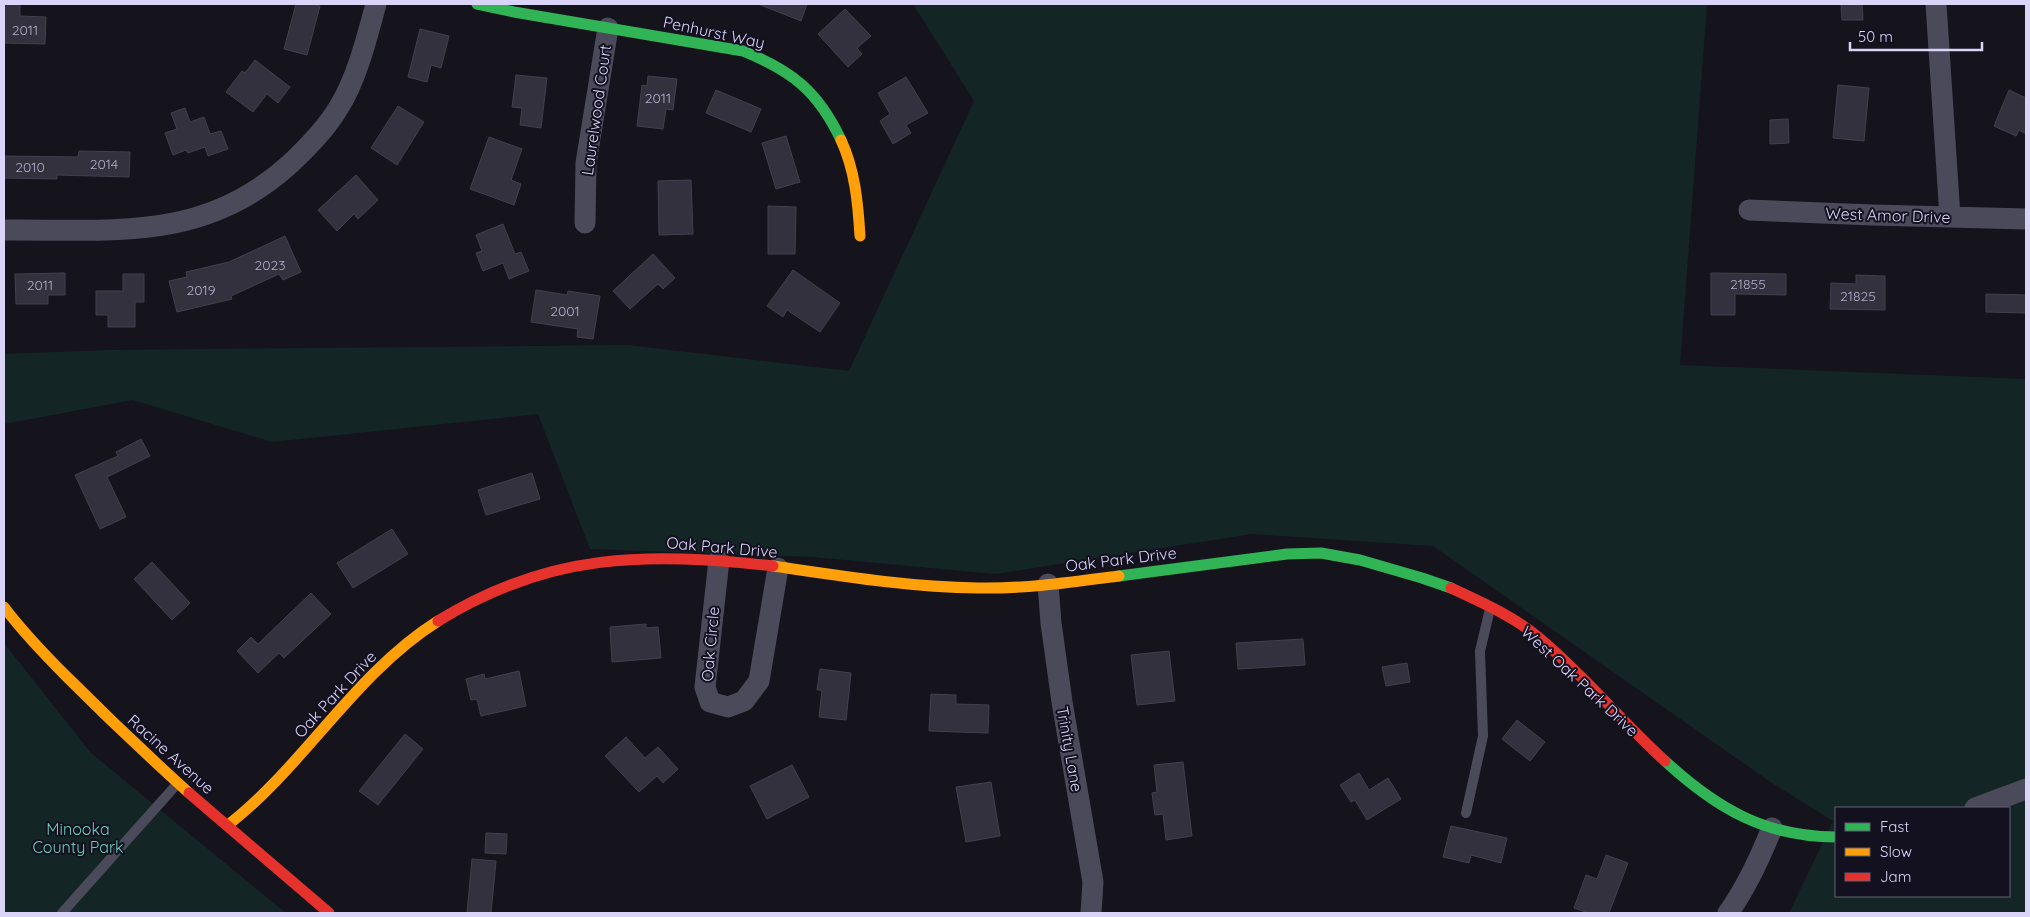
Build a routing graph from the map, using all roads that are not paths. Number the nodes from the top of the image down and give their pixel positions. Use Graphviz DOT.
graph roads {
  1 [pos="376,4"];
  2 [pos="477,4"];
  3 [pos="1936,4"];
  4 [pos="608,28"];
  5 [pos="1749,210"];
  6 [pos="1950,217"];
  7 [pos="2026,219"];
  8 [pos="585,223"];
  9 [pos="4,230"];
  10 [pos="860,236"];
  11 [pos="1306,554"];
  12 [pos="719,560"];
  13 [pos="778,568"];
  14 [pos="1048,584"];
  15 [pos="4,607"];
  16 [pos="1491,607"];
  17 [pos="178,783"];
  18 [pos="2026,788"];
  19 [pos="1978,807"];
  20 [pos="1466,813"];
  21 [pos="228,825"];
  22 [pos="1772,828"];
  23 [pos="1835,837"];
  24 [pos="62,913"];
  25 [pos="328,913"];
  26 [pos="1091,913"];
  27 [pos="1728,913"];
  1 -- 9 [label="street"];
  2 -- 4 [label="street, Penhurst Way"];
  3 -- 6 [label="street"];
  4 -- 8 [label="street, Laurelwood Court"];
  4 -- 10 [label="street, Penhurst Way"];
  5 -- 6 [label="street, West Amor Drive"];
  6 -- 7 [label="street, West Amor Drive"];
  11 -- 14 [label="street, Oak Park Drive"];
  11 -- 16 [label="street, West Oak Park Drive"];
  12 -- 13 [label="street, Oak Park Drive"];
  12 -- 13 [label="street, Oak Circle"];
  12 -- 21 [label="street, Oak Park Drive"];
  13 -- 14 [label="street, Oak Park Drive"];
  14 -- 26 [label="street, Trinity Lane"];
  15 -- 17 [label="street, Racine Avenue"];
  16 -- 20 [label="lane"];
  16 -- 22 [label="street, West Oak Park Drive"];
  17 -- 21 [label="street, Racine Avenue"];
  17 -- 24 [label="lane"];
  18 -- 19 [label="street"];
  21 -- 25 [label="street, Racine Avenue"];
  22 -- 23 [label="street, West Oak Park Drive"];
  22 -- 27 [label="street"];
}
